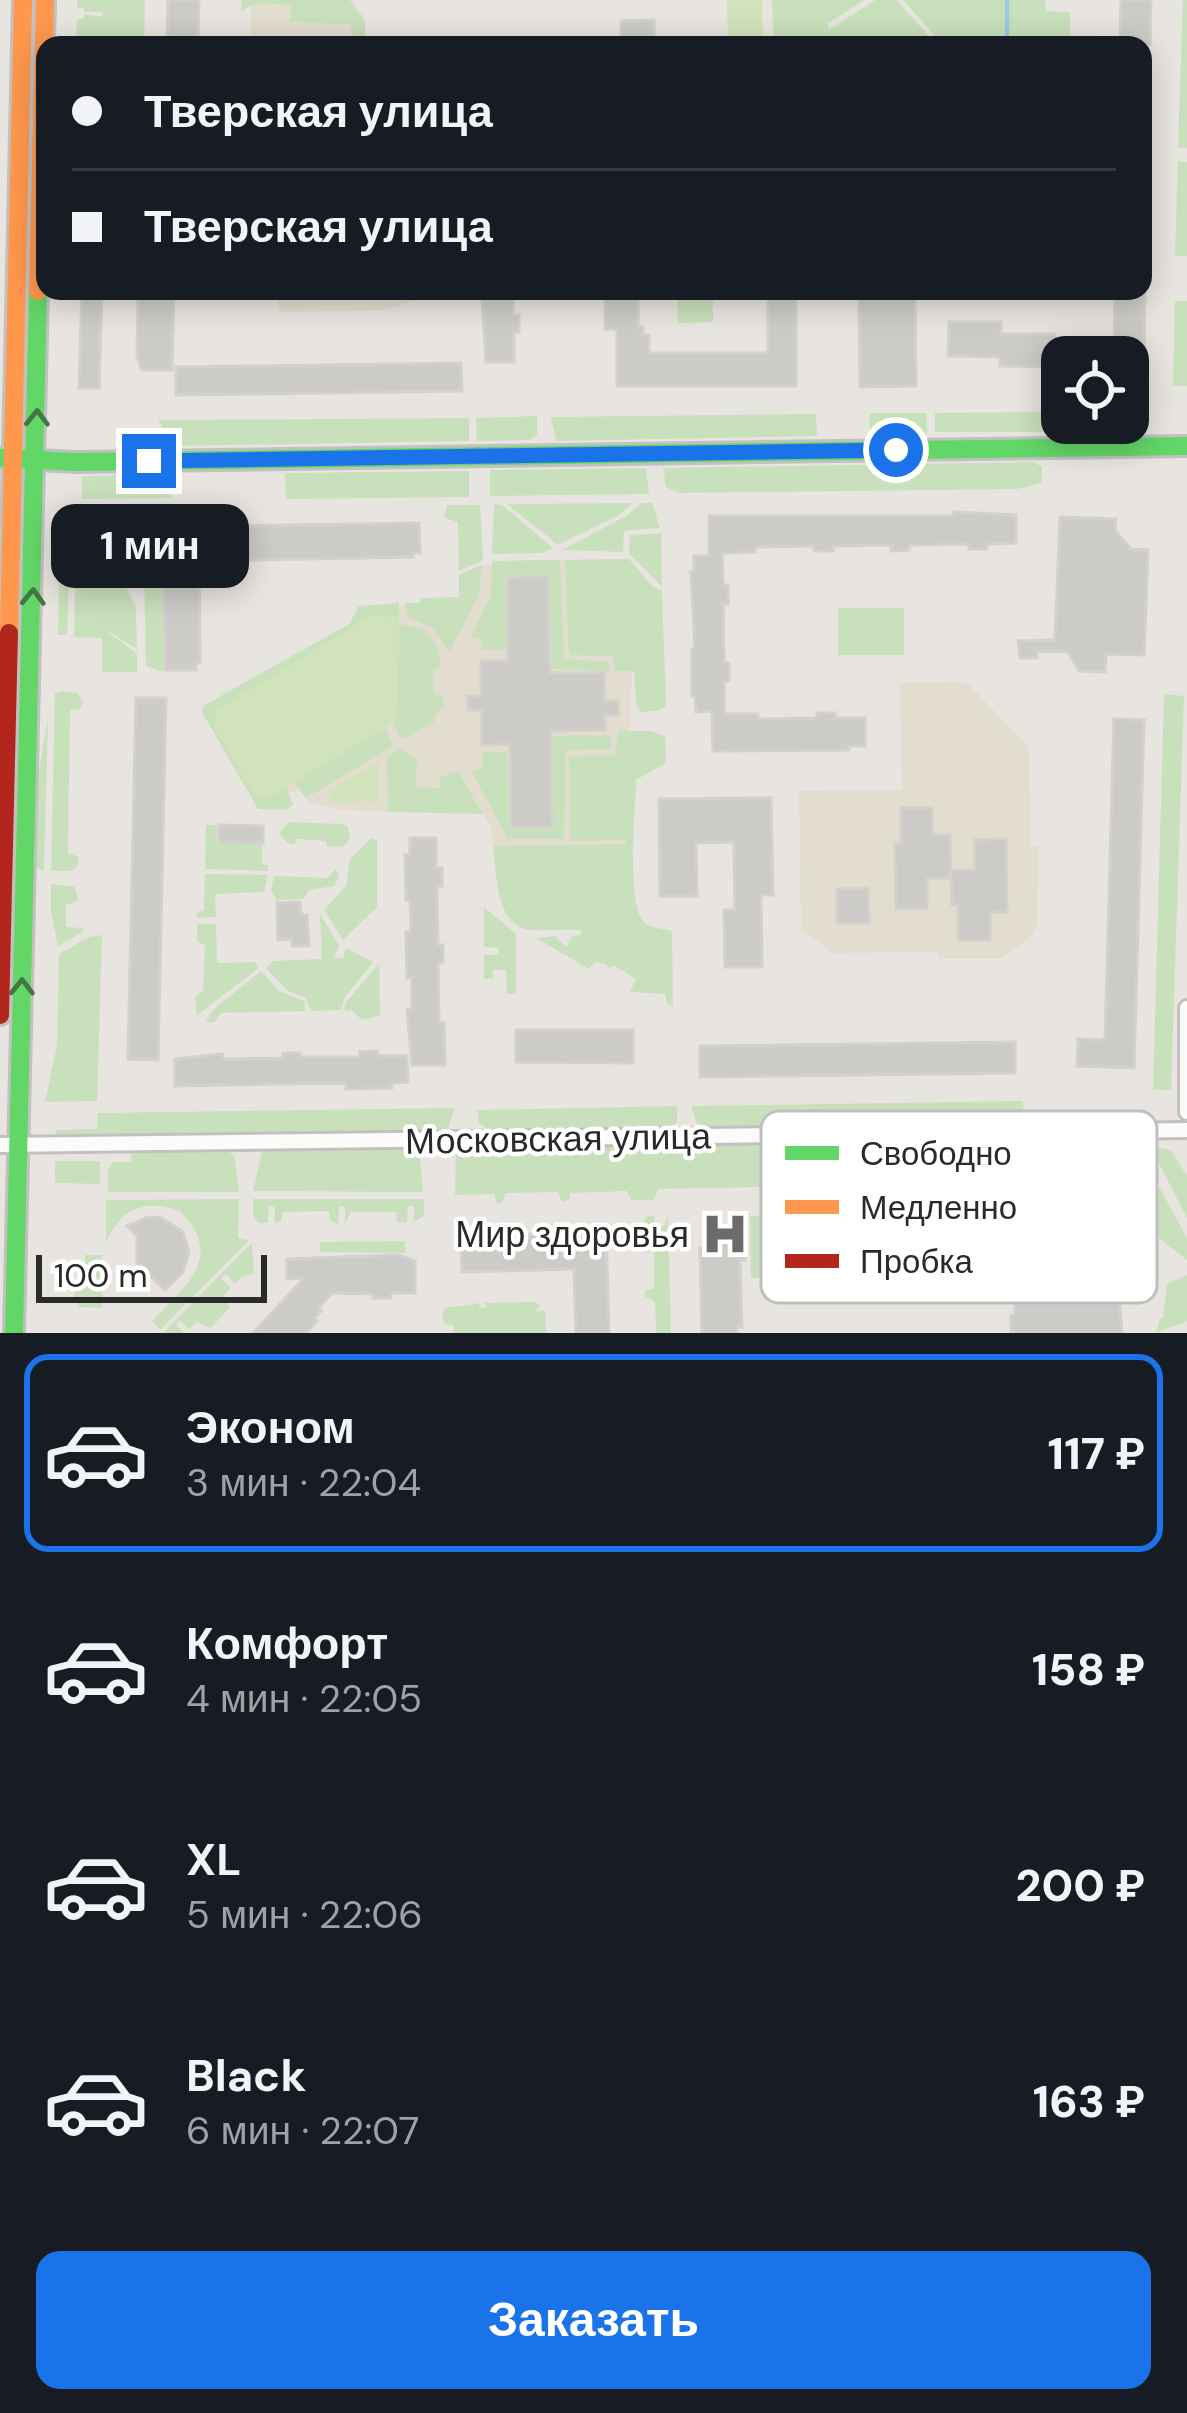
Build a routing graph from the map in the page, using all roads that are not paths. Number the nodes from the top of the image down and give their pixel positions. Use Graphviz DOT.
graph roads {
  1 [pos="23,0"];
  2 [pos="45,0"];
  3 [pos="44,36"];
  4 [pos="39,300"];
  5 [pos="1187,446"];
  6 [pos="5,459"];
  7 [pos="36,461"];
  8 [pos="1187,1008"];
  9 [pos="0,1015"];
  10 [pos="1187,1112"];
  11 [pos="1157,1130"];
  12 [pos="1187,1130"];
  13 [pos="761,1135"];
  14 [pos="10,1145"];
  15 [pos="14,1333"];
  1 -- 6 [label="main road"];
  3 -- 2 [label="main road, one-way"];
  7 -- 4 [label="main road, one-way"];
  5 -- 7 [label="main road"];
  6 -- 7 [label="main road"];
  6 -- 9 [label="main road"];
  14 -- 7 [label="main road, one-way"];
  8 -- 10 [label="street"];
  11 -- 12 [label="street, Московская улица"];
  13 -- 14 [label="street, Московская улица"];
  14 -- 15 [label="main road"];
}
